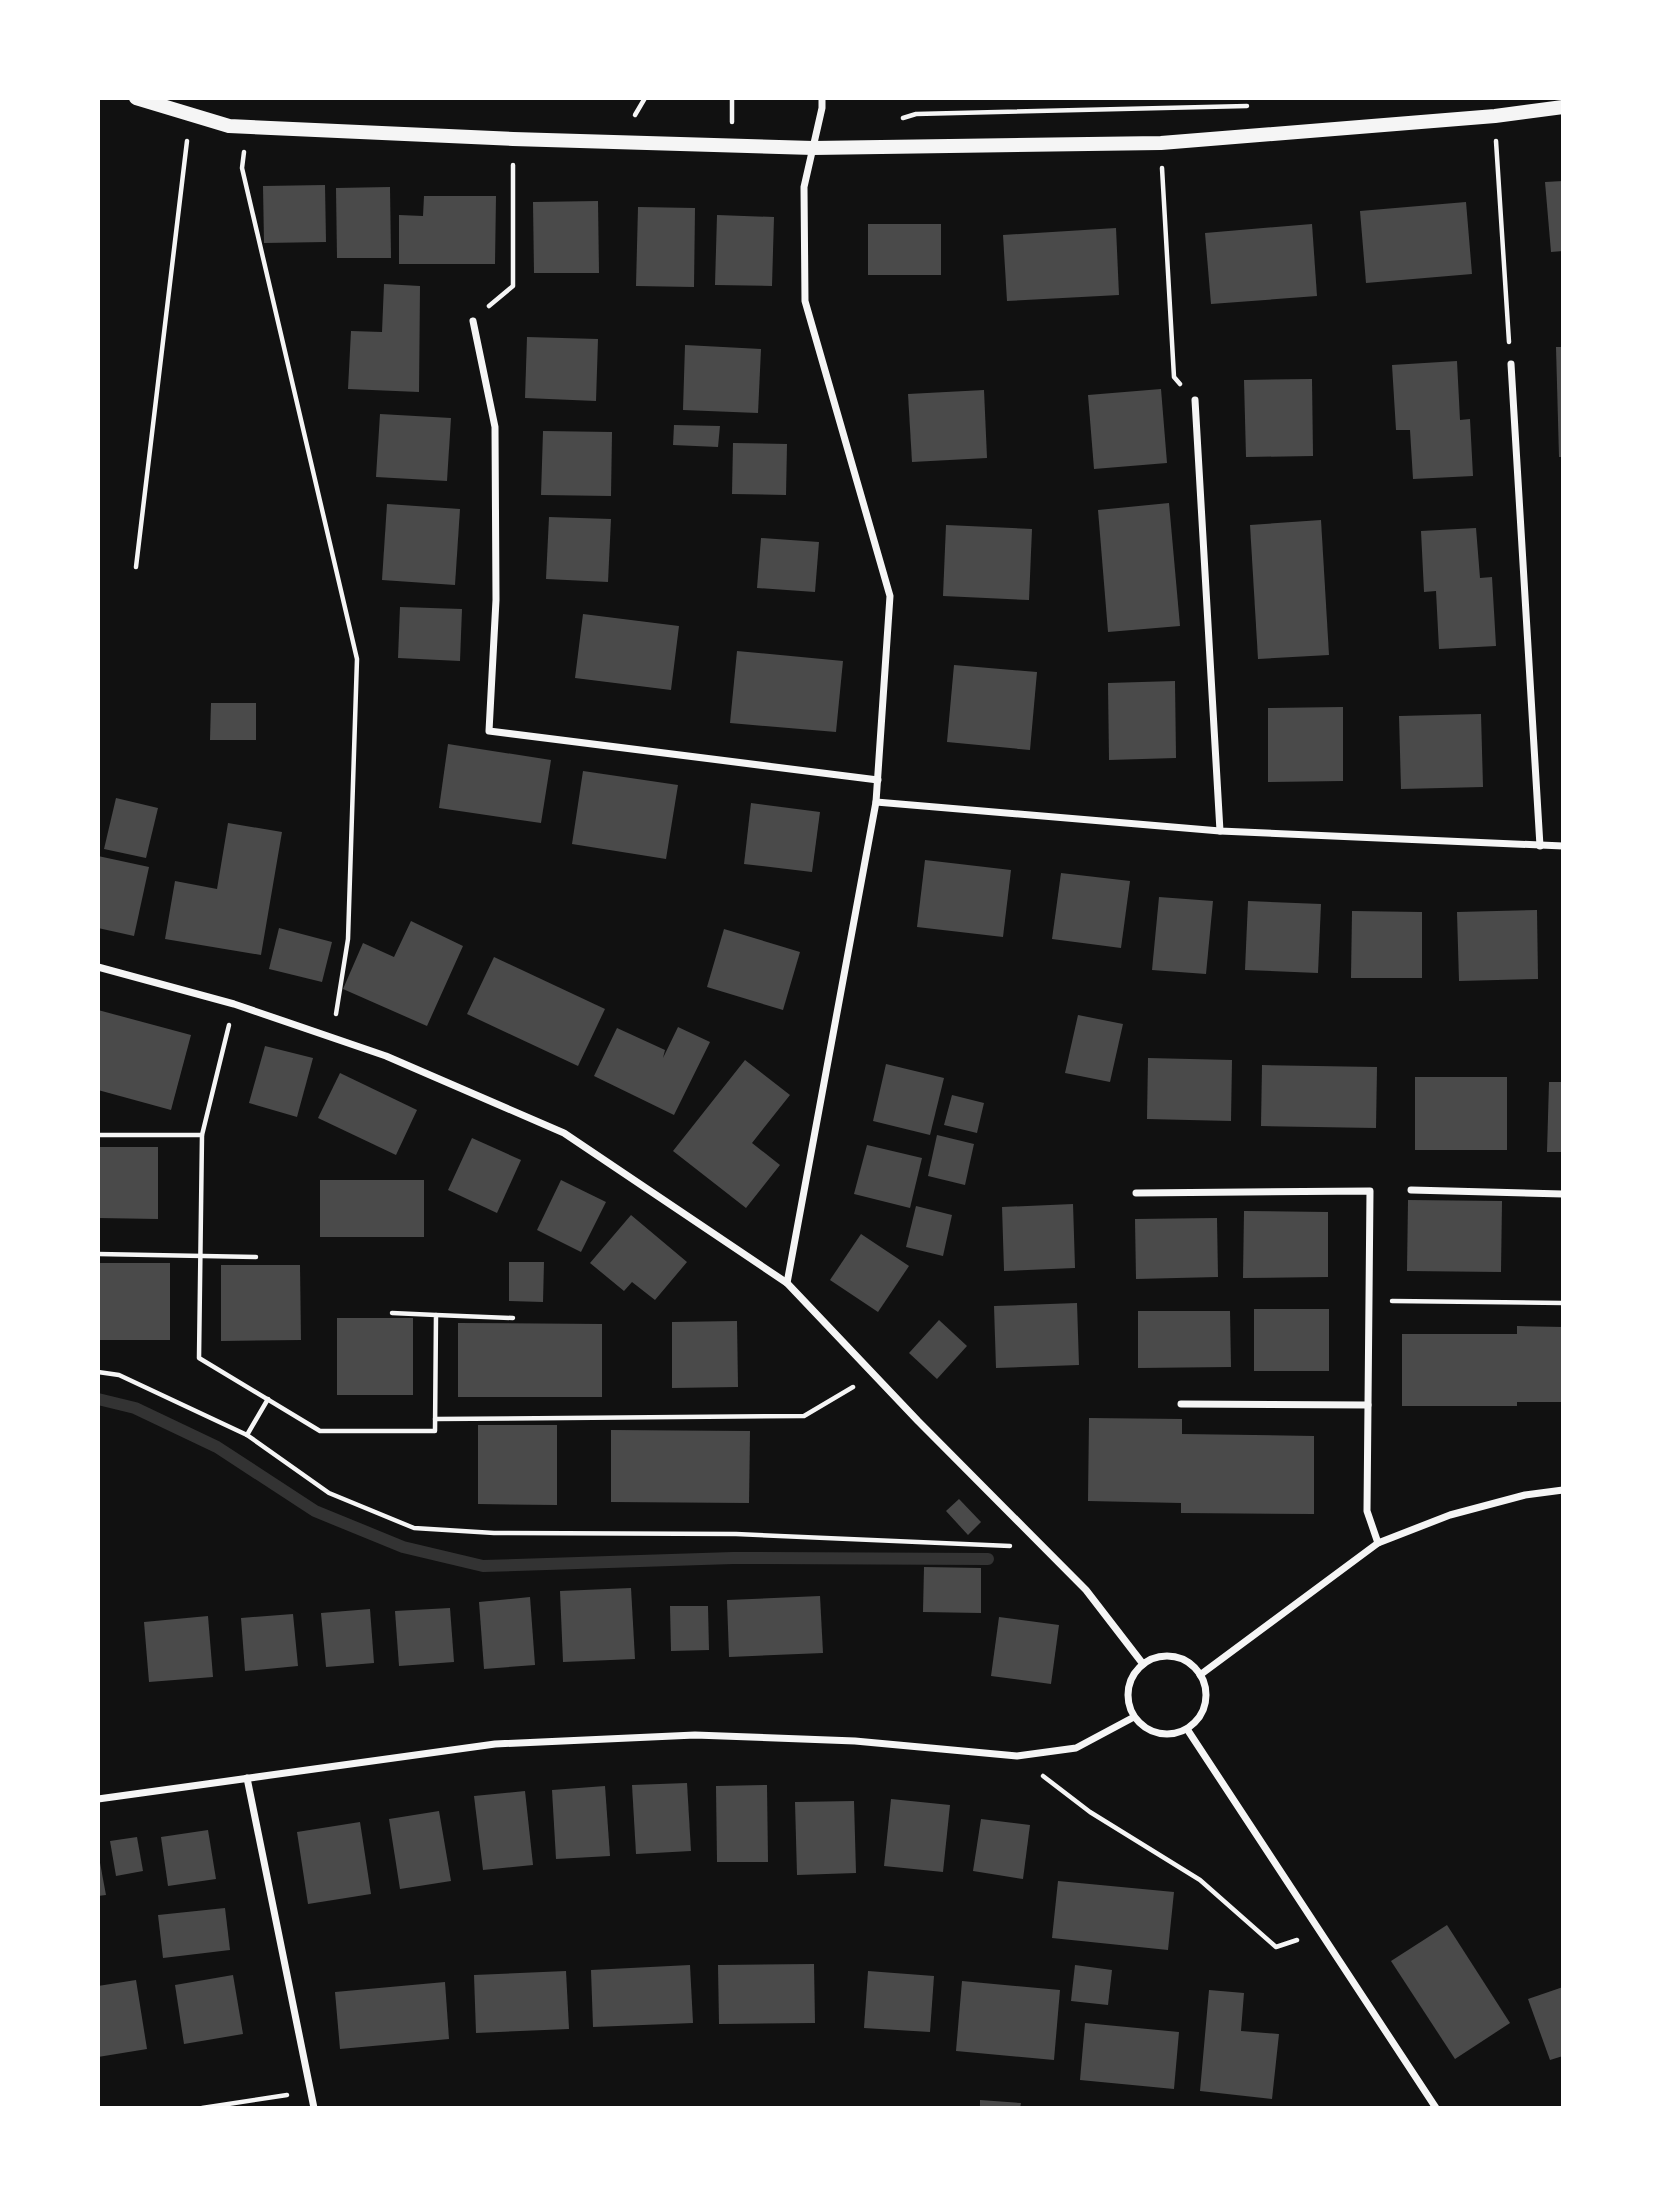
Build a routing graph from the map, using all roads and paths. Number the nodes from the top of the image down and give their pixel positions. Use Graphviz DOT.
graph roads {
  1 [pos="135,98"];
  2 [pos="822,98"];
  3 [pos="1258,106"];
  4 [pos="1563,107"];
  5 [pos="1494,116"];
  6 [pos="890,122"];
  7 [pos="246,127"];
  8 [pos="513,139"];
  9 [pos="1161,143"];
  10 [pos="813,148"];
  11 [pos="185,156"];
  12 [pos="473,321"];
  13 [pos="1511,364"];
  14 [pos="1195,400"];
  15 [pos="136,567"];
  16 [pos="877,780"];
  17 [pos="877,802"];
  18 [pos="1220,831"];
  19 [pos="1540,846"];
  20 [pos="1563,846"];
  21 [pos="98,967"];
  22 [pos="234,1004"];
  23 [pos="332,1038"];
  24 [pos="98,1135"];
  25 [pos="202,1135"];
  26 [pos="1411,1190"];
  27 [pos="1136,1193"];
  28 [pos="1563,1194"];
  29 [pos="98,1254"];
  30 [pos="201,1255"];
  31 [pos="256,1257"];
  32 [pos="787,1283"];
  33 [pos="1368,1301"];
  34 [pos="1563,1303"];
  35 [pos="392,1313"];
  36 [pos="436,1315"];
  37 [pos="513,1318"];
  38 [pos="98,1372"];
  39 [pos="874,1375"];
  40 [pos="268,1399"];
  41 [pos="1181,1404"];
  42 [pos="1368,1405"];
  43 [pos="435,1419"];
  44 [pos="247,1435"];
  45 [pos="1563,1490"];
  46 [pos="1030,1534"];
  47 [pos="1378,1543"];
  48 [pos="1143,1664"];
  49 [pos="1200,1675"];
  50 [pos="1134,1717"];
  51 [pos="1187,1729"];
  52 [pos="1017,1756"];
  53 [pos="247,1778"];
  54 [pos="98,1799"];
  55 [pos="1320,1931"];
  56 [pos="311,2091"];
  57 [pos="202,2108"];
  58 [pos="314,2108"];
  59 [pos="1436,2108"];
  1 -- 7 [label="main road"];
  2 -- 10 [label="street"];
  3 -- 6 [label="path"];
  4 -- 5 [label="main road"];
  5 -- 9 [label="main road"];
  5 -- 13 [label="path"];
  7 -- 8 [label="main road"];
  7 -- 23 [label="path"];
  8 -- 10 [label="main road"];
  8 -- 12 [label="path"];
  9 -- 10 [label="main road"];
  9 -- 14 [label="path"];
  10 -- 16 [label="street"];
  11 -- 15 [label="path"];
  12 -- 16 [label="street"];
  13 -- 19 [label="street"];
  14 -- 18 [label="street"];
  16 -- 17 [label="street"];
  17 -- 18 [label="street"];
  17 -- 32 [label="street"];
  18 -- 19 [label="street"];
  19 -- 20 [label="street"];
  21 -- 22 [label="street"];
  22 -- 23 [label="street"];
  22 -- 25 [label="path"];
  23 -- 32 [label="street"];
  24 -- 25 [label="path"];
  25 -- 30 [label="path"];
  26 -- 28 [label="street"];
  27 -- 33 [label="street"];
  29 -- 30 [label="path"];
  30 -- 31 [label="path"];
  30 -- 40 [label="path"];
  32 -- 39 [label="street"];
  33 -- 34 [label="path"];
  33 -- 42 [label="street"];
  35 -- 36 [label="path"];
  36 -- 37 [label="path"];
  36 -- 43 [label="path"];
  38 -- 44 [label="path"];
  39 -- 43 [label="path"];
  39 -- 46 [label="street"];
  40 -- 43 [label="path"];
  40 -- 44 [label="path"];
  41 -- 42 [label="street"];
  42 -- 47 [label="street"];
  44 -- 46 [label="path"];
  45 -- 47 [label="street"];
  46 -- 48 [label="street"];
  47 -- 49 [label="street"];
  48 -- 49 [label="street"];
  48 -- 50 [label="street"];
  49 -- 51 [label="street"];
  50 -- 51 [label="street"];
  50 -- 52 [label="street"];
  51 -- 55 [label="street"];
  52 -- 53 [label="street"];
  52 -- 55 [label="path"];
  53 -- 54 [label="street"];
  53 -- 56 [label="street"];
  55 -- 59 [label="street"];
  56 -- 57 [label="path"];
  56 -- 58 [label="street"];
}
